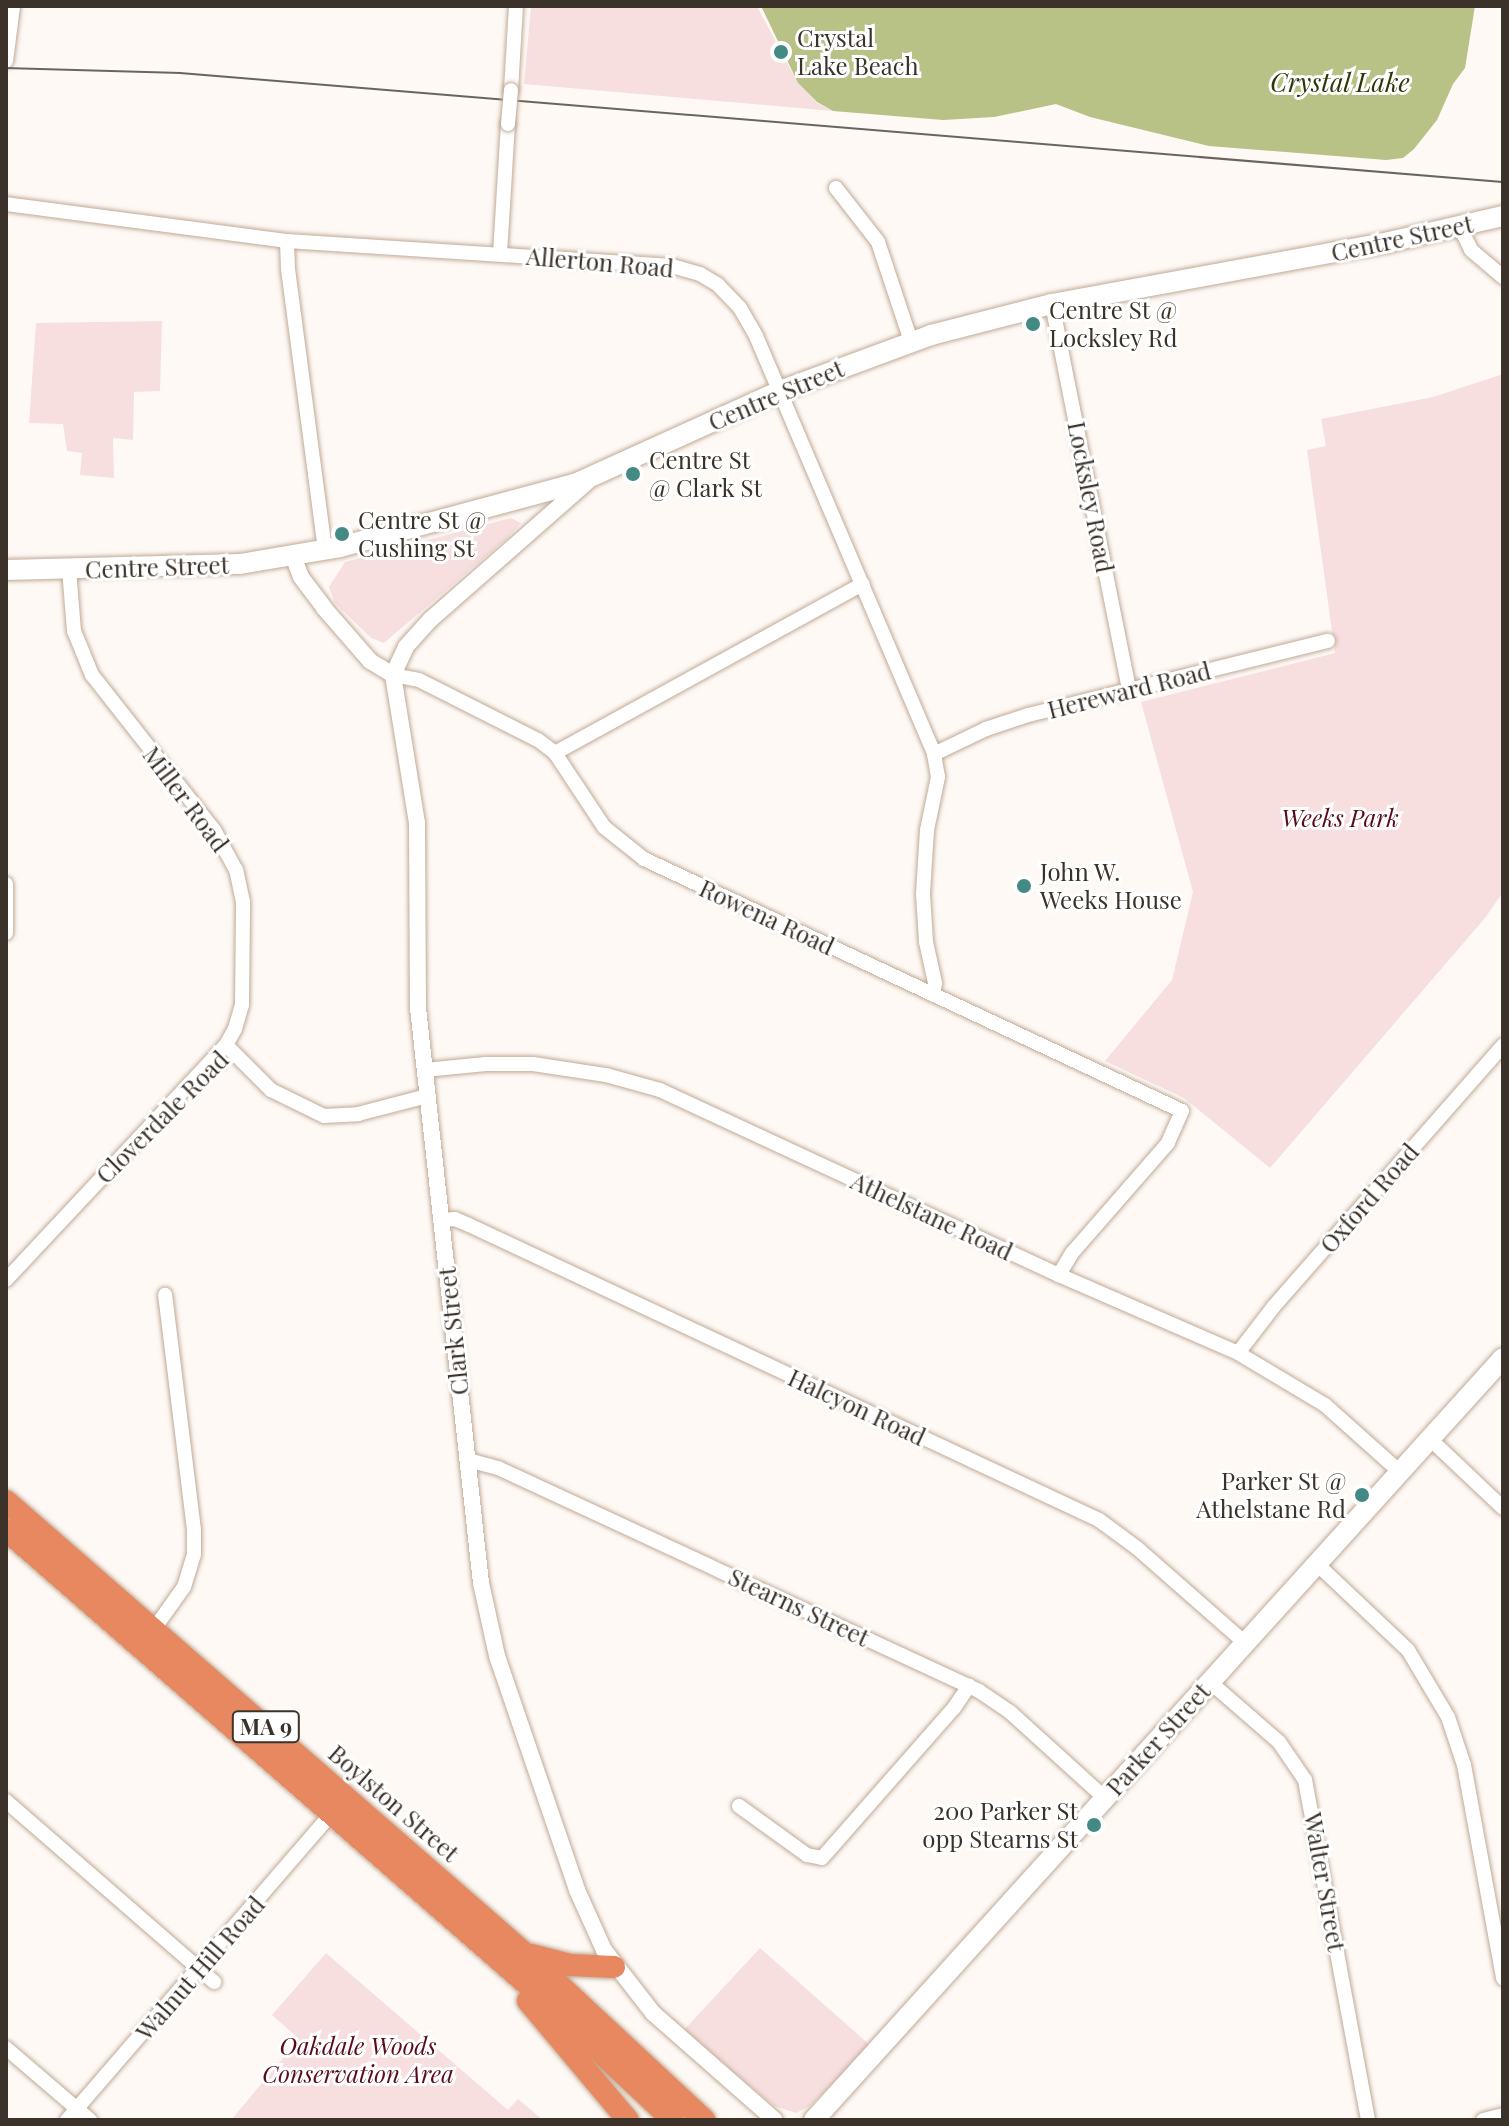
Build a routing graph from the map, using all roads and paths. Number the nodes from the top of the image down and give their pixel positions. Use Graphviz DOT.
graph roads {
  1 [pos="13,6"];
  2 [pos="516,6"];
  3 [pos="6,60"];
  4 [pos="836,188"];
  5 [pos="6,204"];
  6 [pos="1503,216"];
  7 [pos="1460,227"];
  8 [pos="287,241"];
  9 [pos="500,254"];
  10 [pos="1503,277"];
  11 [pos="1052,304"];
  12 [pos="911,341"];
  13 [pos="780,391"];
  14 [pos="591,478"];
  15 [pos="325,549"];
  16 [pos="293,556"];
  17 [pos="69,569"];
  18 [pos="6,570"];
  19 [pos="863,584"];
  20 [pos="1328,641"];
  21 [pos="393,675"];
  22 [pos="1129,690"];
  23 [pos="555,753"];
  24 [pos="934,754"];
  25 [pos="6,884"];
  26 [pos="6,933"];
  27 [pos="933,995"];
  28 [pos="226,1045"];
  29 [pos="1503,1045"];
  30 [pos="425,1070"];
  31 [pos="427,1096"];
  32 [pos="441,1220"];
  33 [pos="1059,1275"];
  34 [pos="6,1280"];
  35 [pos="165,1295"];
  36 [pos="1238,1353"];
  37 [pos="1503,1358"];
  38 [pos="1430,1439"];
  39 [pos="468,1460"];
  40 [pos="1400,1472"];
  41 [pos="6,1501"];
  42 [pos="1503,1508"];
  43 [pos="6,1530"];
  44 [pos="1317,1564"];
  45 [pos="154,1629"];
  46 [pos="1245,1643"];
  47 [pos="1210,1682"];
  48 [pos="969,1686"];
  49 [pos="1105,1798"];
  50 [pos="6,1801"];
  51 [pos="739,1806"];
  52 [pos="331,1814"];
  53 [pos="485,1947"];
  54 [pos="526,1953"];
  55 [pos="614,1967"];
  56 [pos="199,1969"];
  57 [pos="1503,1978"];
  58 [pos="214,1982"];
  59 [pos="6,2048"];
  60 [pos="72,2114"];
  61 [pos="1503,2115"];
  62 [pos="90,2120"];
  63 [pos="628,2120"];
  64 [pos="673,2120"];
  65 [pos="704,2120"];
  66 [pos="775,2120"];
  67 [pos="814,2120"];
  68 [pos="1368,2120"];
  69 [pos="1483,2120"];
  1 -- 3 [label="street"];
  2 -- 9 [label="street, bridge"];
  4 -- 12 [label="street"];
  5 -- 8 [label="street, Allerton Road"];
  6 -- 7 [label="main road, Centre Street"];
  7 -- 10 [label="street"];
  7 -- 11 [label="main road, Centre Street"];
  8 -- 9 [label="street, Allerton Road"];
  8 -- 15 [label="street"];
  9 -- 13 [label="street, Allerton Road"];
  11 -- 12 [label="main road, Centre Street"];
  11 -- 22 [label="street, Locksley Road"];
  12 -- 13 [label="main road, Centre Street"];
  13 -- 14 [label="main road, Centre Street"];
  13 -- 19 [label="street, Allerton Road"];
  14 -- 15 [label="main road, Centre Street"];
  14 -- 21 [label="street"];
  15 -- 16 [label="main road, Centre Street"];
  16 -- 17 [label="main road, Centre Street"];
  16 -- 21 [label="street"];
  17 -- 18 [label="main road, Centre Street"];
  17 -- 28 [label="street, Miller Road"];
  19 -- 23 [label="street"];
  19 -- 24 [label="street, Allerton Road"];
  20 -- 22 [label="street, Hereward Road"];
  21 -- 23 [label="street, Rowena Road"];
  21 -- 30 [label="street, Clark Street"];
  22 -- 24 [label="street, Hereward Road"];
  23 -- 27 [label="street, Rowena Road"];
  24 -- 27 [label="street, Allerton Road"];
  25 -- 26 [label="street"];
  27 -- 33 [label="street, Rowena Road"];
  28 -- 31 [label="street, Cloverdale Road"];
  28 -- 34 [label="street, Cloverdale Road"];
  29 -- 36 [label="street, Oxford Road"];
  30 -- 31 [label="street, Clark Street"];
  30 -- 33 [label="street, Athelstane Road"];
  31 -- 32 [label="street, Clark Street"];
  32 -- 39 [label="street, Clark Street"];
  32 -- 46 [label="street, Halcyon Road"];
  33 -- 36 [label="street, Athelstane Road"];
  35 -- 45 [label="street"];
  36 -- 40 [label="street, Athelstane Road"];
  37 -- 38 [label="main road, Parker Street"];
  38 -- 40 [label="main road, Parker Street"];
  38 -- 42 [label="street"];
  39 -- 48 [label="street, Stearns Street"];
  39 -- 55 [label="street, Clark Street"];
  40 -- 44 [label="main road, Parker Street"];
  41 -- 45 [label="highway, Boylston Street / MA 9"];
  43 -- 52 [label="highway, Boylston Street / MA 9"];
  44 -- 46 [label="main road, Parker Street"];
  44 -- 57 [label="street"];
  45 -- 54 [label="highway, Boylston Street / MA 9"];
  46 -- 47 [label="main road, Parker Street"];
  47 -- 49 [label="main road, Parker Street"];
  47 -- 68 [label="street, Walter Street"];
  48 -- 49 [label="street, Stearns Street"];
  48 -- 51 [label="street"];
  49 -- 67 [label="main road, Parker Street"];
  50 -- 56 [label="street"];
  52 -- 53 [label="highway, Boylston Street / MA 9"];
  52 -- 56 [label="street, Walnut Hill Road"];
  53 -- 63 [label="highway"];
  53 -- 64 [label="highway, Boylston Street / MA 9"];
  54 -- 55 [label="highway"];
  54 -- 65 [label="highway, Boylston Street / MA 9"];
  55 -- 66 [label="street"];
  56 -- 58 [label="street"];
  56 -- 60 [label="street, Walnut Hill Road"];
  59 -- 60 [label="street"];
  60 -- 62 [label="street"];
  61 -- 69 [label="street"];
}
